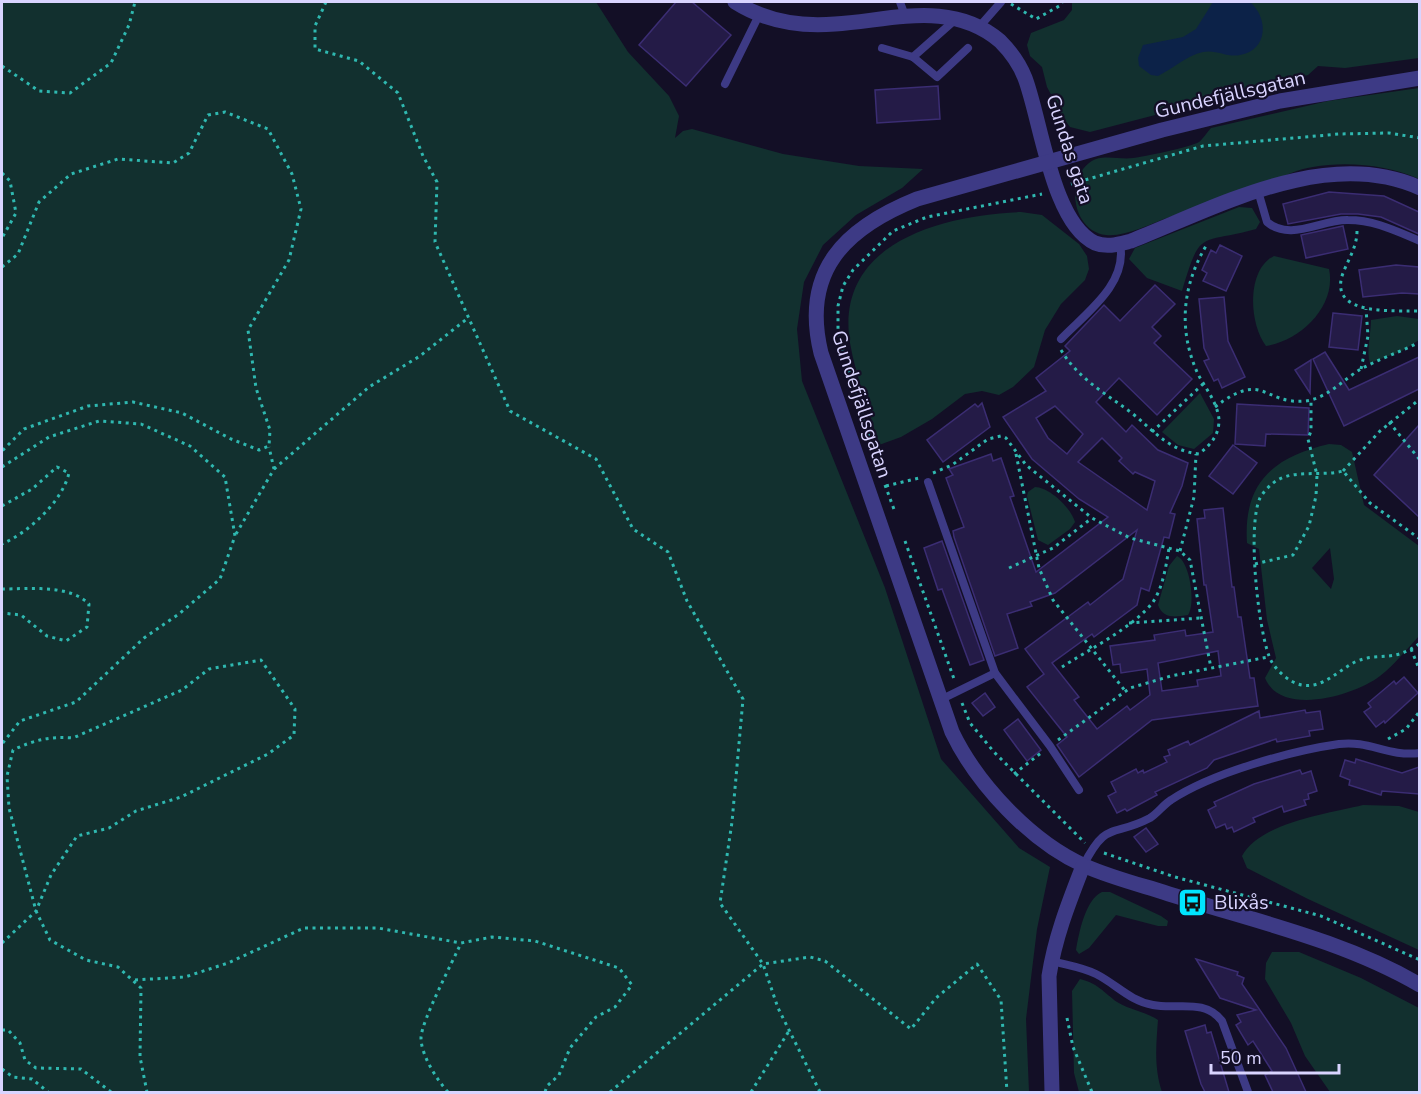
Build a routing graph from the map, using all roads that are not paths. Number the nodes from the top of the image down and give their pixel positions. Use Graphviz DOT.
graph roads {
  1 [pos="735,2"];
  2 [pos="1001,2"];
  3 [pos="902,7"];
  4 [pos="759,15"];
  5 [pos="959,16"];
  6 [pos="980,26"];
  7 [pos="882,48"];
  8 [pos="968,48"];
  9 [pos="913,57"];
  10 [pos="1419,78"];
  11 [pos="725,84"];
  12 [pos="1050,162"];
  13 [pos="1419,188"];
  14 [pos="1258,191"];
  15 [pos="1419,241"];
  16 [pos="1120,244"];
  17 [pos="1061,339"];
  18 [pos="928,482"];
  19 [pos="995,673"];
  20 [pos="940,700"];
  21 [pos="1419,753"];
  22 [pos="1079,790"];
  23 [pos="1083,866"];
  24 [pos="1052,961"];
  25 [pos="1419,985"];
  26 [pos="1052,1092"];
  27 [pos="1248,1092"];
  1 -- 4 [label="street, Gundas gata"];
  2 -- 6 [label="lane"];
  3 -- 4 [label="street, Gundas gata"];
  3 -- 5 [label="street, Gundas gata"];
  4 -- 11 [label="lane"];
  5 -- 6 [label="street, Gundas gata"];
  5 -- 9 [label="lane"];
  6 -- 12 [label="street, Gundas gata"];
  7 -- 9 [label="lane"];
  8 -- 9 [label="lane"];
  10 -- 12 [label="street, Gundefjällsgatan"];
  12 -- 16 [label="street, Gundas gata"];
  12 -- 20 [label="street, Gundefjällsgatan"];
  13 -- 14 [label="street"];
  14 -- 15 [label="lane"];
  14 -- 16 [label="street"];
  16 -- 17 [label="lane"];
  18 -- 19 [label="lane"];
  19 -- 20 [label="lane"];
  19 -- 22 [label="lane"];
  20 -- 23 [label="street, Gundefjällsgatan"];
  21 -- 23 [label="lane"];
  23 -- 24 [label="street"];
  23 -- 25 [label="street, Gundefjällsgatan"];
  24 -- 26 [label="street"];
  24 -- 27 [label="lane"];
}
